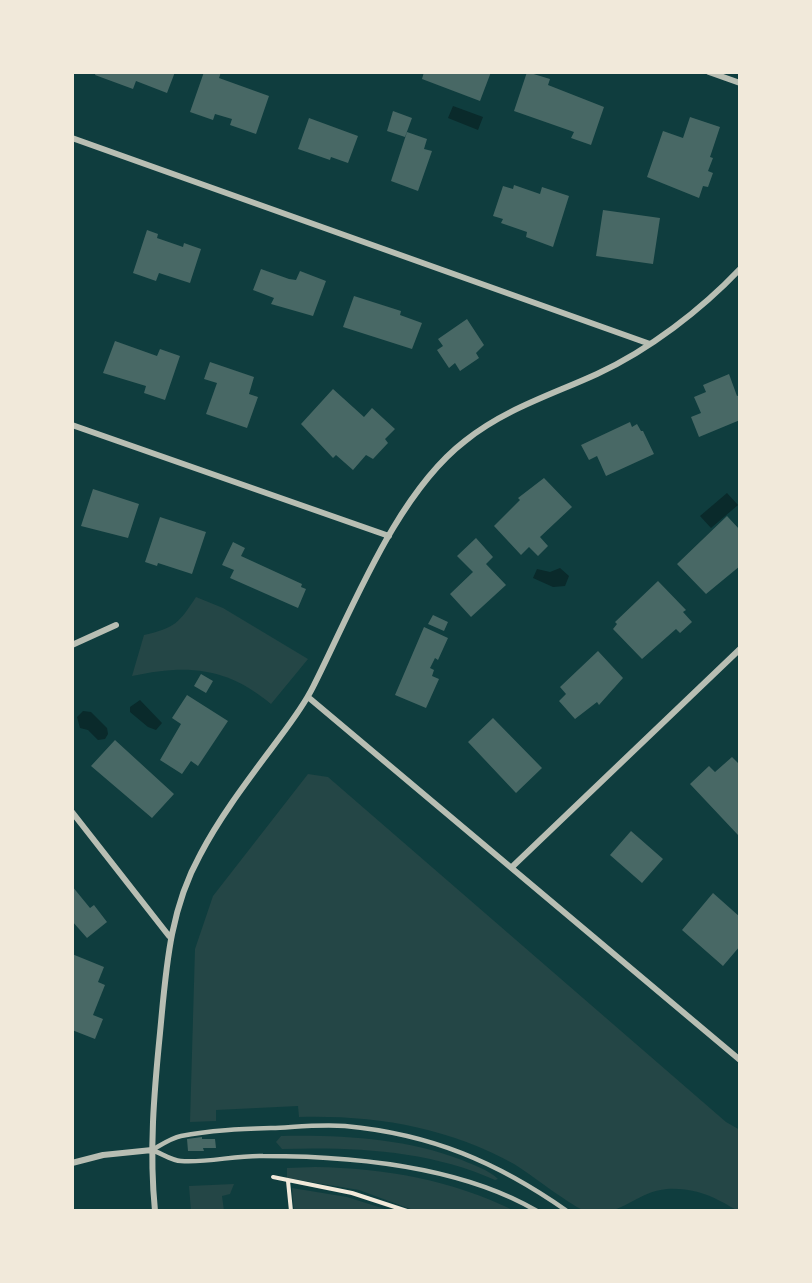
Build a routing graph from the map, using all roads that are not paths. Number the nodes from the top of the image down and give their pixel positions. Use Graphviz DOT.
graph roads {
  1 [pos="709,72"];
  2 [pos="740,83"];
  3 [pos="72,138"];
  4 [pos="740,269"];
  5 [pos="650,344"];
  6 [pos="72,425"];
  7 [pos="389,536"];
  8 [pos="116,625"];
  9 [pos="72,645"];
  10 [pos="740,649"];
  11 [pos="309,697"];
  12 [pos="72,812"];
  13 [pos="512,867"];
  14 [pos="170,936"];
  15 [pos="740,1060"];
  16 [pos="152,1150"];
  17 [pos="72,1163"];
  18 [pos="155,1211"];
  19 [pos="537,1211"];
  20 [pos="567,1211"];
  1 -- 2 [label="street"];
  3 -- 5 [label="street"];
  4 -- 5 [label="street"];
  5 -- 7 [label="street"];
  6 -- 7 [label="street"];
  7 -- 11 [label="street"];
  8 -- 9 [label="street"];
  10 -- 13 [label="street"];
  11 -- 13 [label="street"];
  11 -- 14 [label="street"];
  12 -- 14 [label="street"];
  13 -- 15 [label="street"];
  14 -- 16 [label="street"];
  16 -- 17 [label="street"];
  16 -- 18 [label="street"];
  16 -- 19 [label="lane"];
  16 -- 20 [label="lane"];
}
